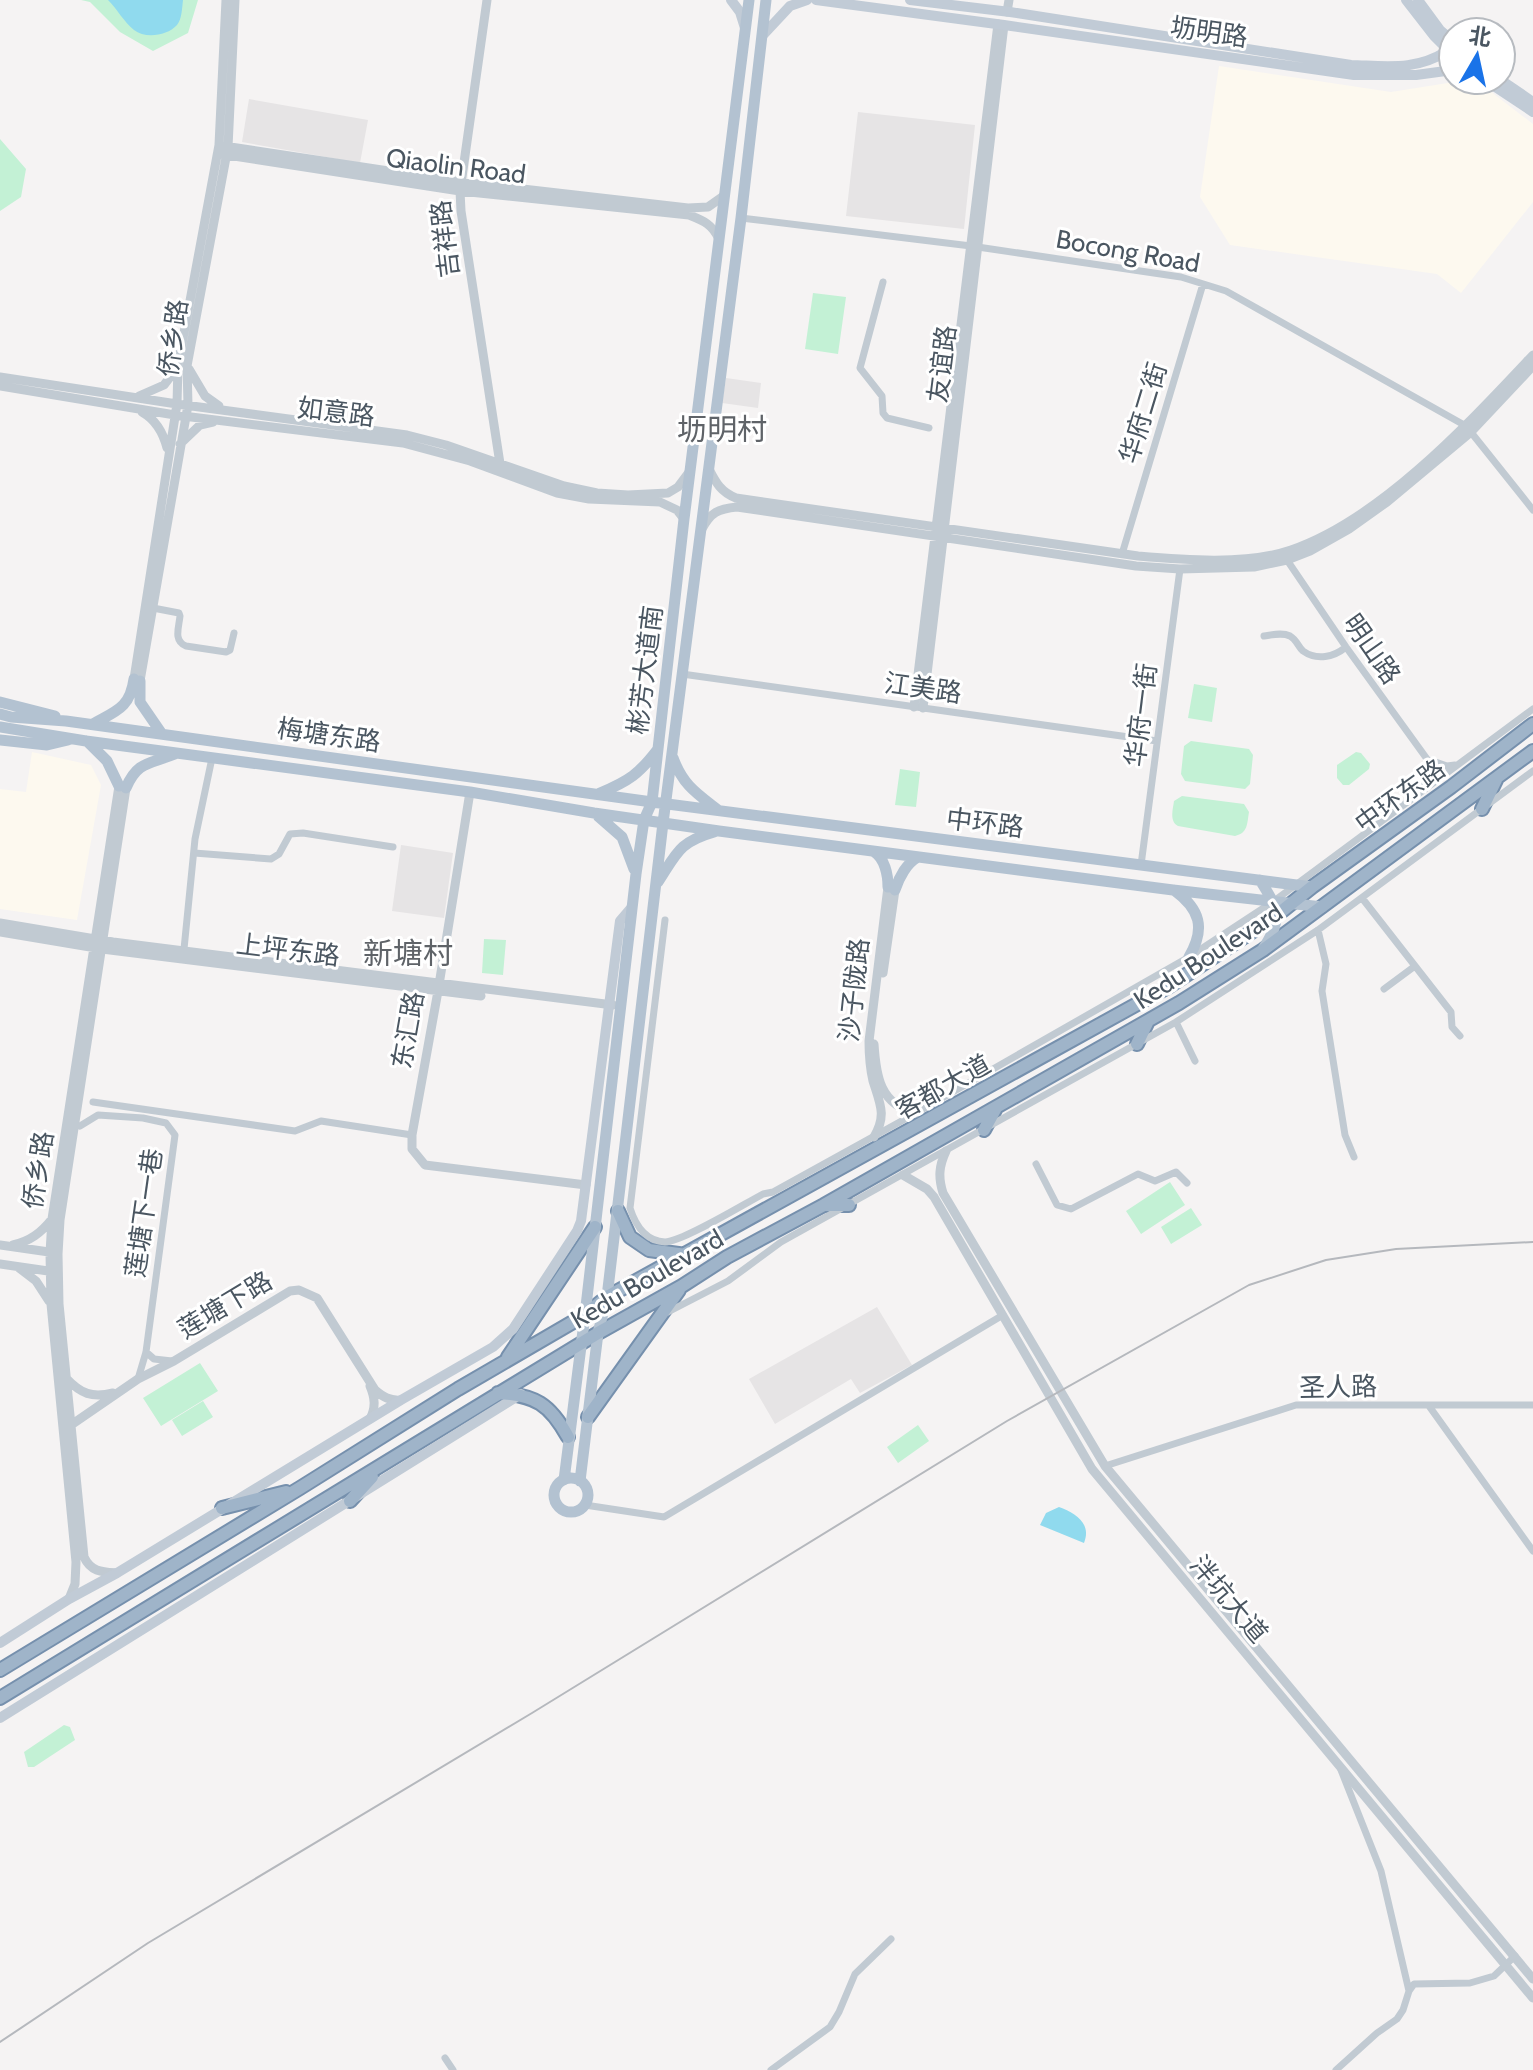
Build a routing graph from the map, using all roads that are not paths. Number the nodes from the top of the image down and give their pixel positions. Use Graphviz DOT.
graph roads {
  1 [pos="226,0"];
  2 [pos="235,0"];
  3 [pos="487,0"];
  4 [pos="731,0"];
  5 [pos="749,0"];
  6 [pos="766,0"];
  7 [pos="807,0"];
  8 [pos="816,0"];
  9 [pos="910,0"];
  10 [pos="1009,0"];
  11 [pos="1406,0"];
  12 [pos="1418,0"];
  13 [pos="1007,12"];
  14 [pos="1001,24"];
  15 [pos="1437,26"];
  16 [pos="745,28"];
  17 [pos="1437,34"];
  18 [pos="762,36"];
  19 [pos="1437,57"];
  20 [pos="1437,72"];
  21 [pos="1509,96"];
  22 [pos="1533,112"];
  23 [pos="223,150"];
  24 [pos="461,187"];
  25 [pos="725,195"];
  26 [pos="689,211"];
  27 [pos="741,218"];
  28 [pos="719,239"];
  29 [pos="974,246"];
  30 [pos="883,282"];
  31 [pos="1203,284"];
  32 [pos="1533,355"];
  33 [pos="182,366"];
  34 [pos="1533,366"];
  35 [pos="0,377"];
  36 [pos="0,386"];
  37 [pos="136,403"];
  38 [pos="181,410"];
  39 [pos="226,410"];
  40 [pos="221,420"];
  41 [pos="929,428"];
  42 [pos="1468,429"];
  43 [pos="180,444"];
  44 [pos="168,457"];
  45 [pos="500,469"];
  46 [pos="709,469"];
  47 [pos="690,471"];
  48 [pos="659,498"];
  49 [pos="1533,510"];
  50 [pos="684,519"];
  51 [pos="701,532"];
  52 [pos="939,533"];
  53 [pos="1122,554"];
  54 [pos="1287,560"];
  55 [pos="1180,569"];
  56 [pos="153,608"];
  57 [pos="234,633"];
  58 [pos="1264,636"];
  59 [pos="1346,647"];
  60 [pos="682,674"];
  61 [pos="137,680"];
  62 [pos="0,702"];
  63 [pos="918,708"];
  64 [pos="1533,709"];
  65 [pos="0,714"];
  66 [pos="66,721"];
  67 [pos="93,724"];
  68 [pos="1533,724"];
  69 [pos="0,727"];
  70 [pos="162,734"];
  71 [pos="72,739"];
  72 [pos="0,740"];
  73 [pos="86,741"];
  74 [pos="1157,741"];
  75 [pos="658,748"];
  76 [pos="1533,751"];
  77 [pos="177,753"];
  78 [pos="673,755"];
  79 [pos="212,758"];
  80 [pos="1427,759"];
  81 [pos="1457,764"];
  82 [pos="1533,771"];
  83 [pos="1497,777"];
  84 [pos="122,787"];
  85 [pos="470,792"];
  86 [pos="1420,793"];
  87 [pos="597,794"];
  88 [pos="652,802"];
  89 [pos="666,804"];
  90 [pos="1482,809"];
  91 [pos="718,811"];
  92 [pos="594,813"];
  93 [pos="644,820"];
  94 [pos="663,823"];
  95 [pos="719,831"];
  96 [pos="1379,839"];
  97 [pos="393,847"];
  98 [pos="873,851"];
  99 [pos="194,853"];
  100 [pos="1392,855"];
  101 [pos="918,857"];
  102 [pos="1141,865"];
  103 [pos="636,874"];
  104 [pos="1260,880"];
  105 [pos="1295,885"];
  106 [pos="656,886"];
  107 [pos="1312,887"];
  108 [pos="892,888"];
  109 [pos="1173,890"];
  110 [pos="1362,898"];
  111 [pos="1274,901"];
  112 [pos="1293,903"];
  113 [pos="1322,907"];
  114 [pos="1277,915"];
  115 [pos="665,920"];
  116 [pos="0,923"];
  117 [pos="1318,930"];
  118 [pos="0,932"];
  119 [pos="99,944"];
  120 [pos="184,949"];
  121 [pos="1263,950"];
  122 [pos="1189,957"];
  123 [pos="1415,966"];
  124 [pos="1200,967"];
  125 [pos="1211,982"];
  126 [pos="438,988"];
  127 [pos="1384,989"];
  128 [pos="614,1008"];
  129 [pos="1148,1021"];
  130 [pos="1176,1022"];
  131 [pos="1460,1036"];
  132 [pos="1137,1044"];
  133 [pos="1195,1061"];
  134 [pos="882,1096"];
  135 [pos="93,1102"];
  136 [pos="997,1107"];
  137 [pos="916,1113"];
  138 [pos="80,1126"];
  139 [pos="984,1130"];
  140 [pos="412,1135"];
  141 [pos="874,1137"];
  142 [pos="946,1151"];
  143 [pos="1354,1157"];
  144 [pos="831,1161"];
  145 [pos="1036,1164"];
  146 [pos="903,1175"];
  147 [pos="817,1182"];
  148 [pos="1187,1183"];
  149 [pos="586,1185"];
  150 [pos="939,1195"];
  151 [pos="824,1205"];
  152 [pos="849,1205"];
  153 [pos="618,1211"];
  154 [pos="52,1219"];
  155 [pos="595,1227"];
  156 [pos="717,1237"];
  157 [pos="5,1246"];
  158 [pos="54,1253"];
  159 [pos="686,1255"];
  160 [pos="727,1257"];
  161 [pos="0,1264"];
  162 [pos="16,1266"];
  163 [pos="54,1272"];
  164 [pos="682,1286"];
  165 [pos="607,1297"];
  166 [pos="51,1304"];
  167 [pos="585,1315"];
  168 [pos="661,1315"];
  169 [pos="1003,1315"];
  170 [pos="598,1333"];
  171 [pos="581,1344"];
  172 [pos="146,1352"];
  173 [pos="506,1360"];
  174 [pos="174,1361"];
  175 [pos="365,1376"];
  176 [pos="66,1378"];
  177 [pos="138,1379"];
  178 [pos="458,1389"];
  179 [pos="120,1391"];
  180 [pos="498,1393"];
  181 [pos="521,1394"];
  182 [pos="401,1400"];
  183 [pos="1533,1405"];
  184 [pos="1429,1406"];
  185 [pos="471,1411"];
  186 [pos="588,1417"];
  187 [pos="370,1419"];
  188 [pos="71,1425"];
  189 [pos="568,1437"];
  190 [pos="384,1464"];
  191 [pos="1105,1466"];
  192 [pos="564,1480"];
  193 [pos="580,1481"];
  194 [pos="300,1488"];
  195 [pos="350,1501"];
  196 [pos="585,1505"];
  197 [pos="222,1508"];
  198 [pos="1533,1551"];
  199 [pos="80,1560"];
  200 [pos="117,1573"];
  201 [pos="69,1599"];
  202 [pos="0,1643"];
  203 [pos="0,1670"];
  204 [pos="0,1698"];
  205 [pos="0,1718"];
  206 [pos="1338,1765"];
  207 [pos="891,1939"];
  208 [pos="1533,1956"];
  209 [pos="1525,1967"];
  210 [pos="1409,1991"];
  211 [pos="1533,1998"];
  212 [pos="445,2058"];
  213 [pos="453,2070"];
  214 [pos="771,2070"];
  215 [pos="1336,2070"];
  1 -- 23 [label="street, 侨乡路"];
  2 -- 23 [label="street, 侨乡路"];
  3 -- 24 [label="street, 吉祥路"];
  4 -- 16 [label="main road"];
  5 -- 16 [label="main road, 彬芳大道南"];
  6 -- 18 [label="main road, 彬芳大道南"];
  7 -- 18 [label="main road"];
  8 -- 14 [label="main road, 坜明路"];
  9 -- 13 [label="main road, 坜明路"];
  10 -- 13 [label="street"];
  11 -- 17 [label="main road"];
  12 -- 15 [label="main road"];
  13 -- 19 [label="main road, 坜明路"];
  14 -- 20 [label="main road, 坜明路"];
  14 -- 29 [label="street, 友谊路"];
  16 -- 25 [label="main road, 彬芳大道南"];
  18 -- 27 [label="main road, 彬芳大道南"];
  21 -- 22 [label="main road"];
  23 -- 24 [label="street, Qiaolin Road"];
  23 -- 33 [label="street, 侨乡路"];
  24 -- 26 [label="street, Qiaolin Road"];
  24 -- 45 [label="street, 吉祥路"];
  25 -- 26 [label="street"];
  25 -- 28 [label="main road, 彬芳大道南"];
  26 -- 28 [label="street"];
  27 -- 29 [label="street, Bocong Road"];
  27 -- 46 [label="main road, 彬芳大道南"];
  28 -- 47 [label="main road, 彬芳大道南"];
  29 -- 31 [label="street, Bocong Road"];
  29 -- 52 [label="street, 友谊路"];
  30 -- 41 [label="street"];
  31 -- 42 [label="street, Bocong Road"];
  31 -- 53 [label="street, 华府二街"];
  32 -- 42 [label="street"];
  33 -- 37 [label="street"];
  33 -- 38 [label="street, 侨乡路"];
  33 -- 39 [label="street"];
  34 -- 42 [label="street"];
  35 -- 37 [label="street, 如意路"];
  36 -- 37 [label="street, 如意路"];
  37 -- 38 [label="street, 如意路"];
  37 -- 44 [label="street"];
  38 -- 39 [label="street, 如意路"];
  38 -- 40 [label="street, 如意路"];
  38 -- 43 [label="street, 侨乡路"];
  38 -- 44 [label="street, 侨乡路"];
  39 -- 45 [label="street, 如意路"];
  40 -- 43 [label="street"];
  40 -- 45 [label="street, 如意路"];
  42 -- 49 [label="street"];
  42 -- 53 [label="street"];
  42 -- 54 [label="street"];
  43 -- 56 [label="street, 侨乡路"];
  44 -- 61 [label="street, 侨乡路"];
  45 -- 48 [label="street, 如意路"];
  46 -- 51 [label="main road, 彬芳大道南"];
  46 -- 52 [label="street"];
  47 -- 48 [label="street"];
  47 -- 50 [label="main road, 彬芳大道南"];
  48 -- 50 [label="street"];
  50 -- 75 [label="main road, 彬芳大道南"];
  51 -- 52 [label="street"];
  51 -- 60 [label="main road, 彬芳大道南"];
  52 -- 53 [label="street"];
  52 -- 55 [label="street"];
  52 -- 63 [label="street, 友谊路"];
  54 -- 55 [label="street"];
  54 -- 59 [label="street, 明山路"];
  55 -- 74 [label="street, 华府一街"];
  56 -- 57 [label="street"];
  56 -- 61 [label="street, 侨乡路"];
  58 -- 59 [label="street"];
  59 -- 80 [label="street, 明山路"];
  60 -- 63 [label="street, 江美路"];
  60 -- 78 [label="main road, 彬芳大道南"];
  61 -- 67 [label="main road"];
  61 -- 70 [label="main road"];
  62 -- 66 [label="main road"];
  63 -- 74 [label="street, 江美路"];
  64 -- 81 [label="street"];
  65 -- 66 [label="main road, 梅塘东路"];
  66 -- 67 [label="main road, 梅塘东路"];
  67 -- 70 [label="main road, 梅塘东路"];
  68 -- 96 [label="highway, 中环东路"];
  69 -- 71 [label="main road, 梅塘东路"];
  70 -- 87 [label="main road, 梅塘东路"];
  71 -- 72 [label="main road"];
  71 -- 73 [label="main road, 梅塘东路"];
  73 -- 77 [label="main road, 梅塘东路"];
  73 -- 84 [label="main road"];
  74 -- 102 [label="street, 华府一街"];
  75 -- 87 [label="main road"];
  75 -- 88 [label="main road, 彬芳大道南"];
  76 -- 83 [label="highway, 中环东路"];
  77 -- 79 [label="main road, 梅塘东路"];
  77 -- 84 [label="main road"];
  78 -- 89 [label="main road, 彬芳大道南"];
  78 -- 91 [label="main road"];
  79 -- 85 [label="main road, 梅塘东路"];
  79 -- 99 [label="street"];
  80 -- 81 [label="street"];
  80 -- 86 [label="street"];
  81 -- 86 [label="street"];
  82 -- 90 [label="street"];
  83 -- 90 [label="highway"];
  83 -- 100 [label="highway, 中环东路"];
  84 -- 119 [label="street, 侨乡路"];
  85 -- 92 [label="main road, 梅塘东路"];
  85 -- 126 [label="street, 东汇路"];
  86 -- 105 [label="street"];
  87 -- 88 [label="main road, 梅塘东路"];
  88 -- 89 [label="main road, 中环路"];
  88 -- 93 [label="main road, 彬芳大道南"];
  89 -- 91 [label="main road, 中环路"];
  89 -- 94 [label="main road, 彬芳大道南"];
  90 -- 110 [label="street"];
  91 -- 102 [label="main road, 中环路"];
  92 -- 93 [label="main road, 梅塘东路"];
  92 -- 103 [label="main road"];
  93 -- 94 [label="main road"];
  93 -- 103 [label="main road, 彬芳大道南"];
  94 -- 95 [label="main road, 中环路"];
  94 -- 106 [label="main road, 彬芳大道南"];
  95 -- 98 [label="main road, 中环路"];
  95 -- 106 [label="main road"];
  96 -- 100 [label="highway"];
  96 -- 107 [label="highway, 中环东路"];
  97 -- 99 [label="street"];
  98 -- 101 [label="main road, 中环路"];
  98 -- 108 [label="main road"];
  99 -- 120 [label="street"];
  100 -- 113 [label="highway, 中环东路"];
  101 -- 108 [label="main road"];
  101 -- 109 [label="main road, 中环路"];
  102 -- 104 [label="main road, 中环路"];
  103 -- 128 [label="main road, 彬芳大道南"];
  104 -- 105 [label="main road, 中环路"];
  104 -- 111 [label="main road"];
  105 -- 107 [label="main road, 中环路"];
  105 -- 111 [label="street"];
  106 -- 153 [label="main road, 彬芳大道南"];
  107 -- 112 [label="highway, 中环东路"];
  108 -- 134 [label="street, 沙子陇路"];
  109 -- 111 [label="main road, 中环路"];
  109 -- 122 [label="main road"];
  110 -- 117 [label="street"];
  110 -- 123 [label="street"];
  111 -- 112 [label="main road, 中环路"];
  111 -- 114 [label="main road"];
  111 -- 122 [label="street"];
  112 -- 113 [label="main road, 中环路"];
  112 -- 114 [label="highway, 客都大道"];
  113 -- 121 [label="highway, Kedu Boulevard"];
  114 -- 121 [label="main road"];
  114 -- 124 [label="highway, 客都大道"];
  115 -- 144 [label="street"];
  116 -- 119 [label="street"];
  117 -- 130 [label="street"];
  117 -- 143 [label="street"];
  118 -- 119 [label="street"];
  119 -- 126 [label="street, 上坪东路"];
  119 -- 154 [label="street, 侨乡路"];
  119 -- 158 [label="street, 侨乡路"];
  121 -- 125 [label="highway, Kedu Boulevard"];
  122 -- 137 [label="street"];
  123 -- 127 [label="street"];
  123 -- 131 [label="street"];
  124 -- 125 [label="highway"];
  124 -- 147 [label="highway, 客都大道"];
  125 -- 129 [label="highway, Kedu Boulevard"];
  126 -- 128 [label="street, 上坪东路"];
  126 -- 140 [label="street, 东汇路"];
  128 -- 149 [label="main road"];
  128 -- 155 [label="main road, 彬芳大道南"];
  129 -- 132 [label="highway"];
  129 -- 136 [label="highway, Kedu Boulevard"];
  130 -- 132 [label="street"];
  130 -- 133 [label="street"];
  132 -- 139 [label="street"];
  134 -- 137 [label="street"];
  134 -- 141 [label="street, 沙子陇路"];
  135 -- 140 [label="street"];
  136 -- 139 [label="highway"];
  136 -- 151 [label="highway, Kedu Boulevard"];
  137 -- 141 [label="street"];
  138 -- 172 [label="street, 莲塘下一巷"];
  139 -- 142 [label="street"];
  140 -- 149 [label="street"];
  141 -- 144 [label="street"];
  142 -- 146 [label="street"];
  142 -- 150 [label="street"];
  144 -- 147 [label="highway"];
  145 -- 148 [label="street"];
  146 -- 150 [label="street"];
  146 -- 152 [label="street"];
  147 -- 156 [label="highway, 客都大道"];
  149 -- 182 [label="main road"];
  150 -- 169 [label="street, 泮坑大道"];
  150 -- 191 [label="street, 泮坑大道"];
  151 -- 152 [label="highway"];
  151 -- 160 [label="highway, Kedu Boulevard"];
  152 -- 168 [label="street"];
  153 -- 159 [label="highway"];
  153 -- 165 [label="main road, 彬芳大道南"];
  154 -- 157 [label="street"];
  154 -- 158 [label="street, 侨乡路"];
  155 -- 167 [label="main road, 彬芳大道南"];
  155 -- 173 [label="highway"];
  156 -- 159 [label="highway, 客都大道"];
  156 -- 160 [label="highway"];
  157 -- 158 [label="street"];
  158 -- 163 [label="street, 侨乡路"];
  159 -- 165 [label="highway, 客都大道"];
  160 -- 164 [label="highway, Kedu Boulevard"];
  161 -- 162 [label="street"];
  162 -- 163 [label="street"];
  162 -- 166 [label="street"];
  163 -- 166 [label="street, 侨乡路"];
  163 -- 176 [label="street, 侨乡路"];
  164 -- 168 [label="highway"];
  164 -- 170 [label="highway, Kedu Boulevard"];
  165 -- 167 [label="highway, Kedu Boulevard"];
  165 -- 170 [label="main road, 彬芳大道南"];
  166 -- 199 [label="street, 侨乡路"];
  167 -- 171 [label="main road, 彬芳大道南"];
  167 -- 173 [label="highway, Kedu Boulevard"];
  168 -- 186 [label="highway"];
  169 -- 196 [label="street"];
  169 -- 206 [label="street, 泮坑大道"];
  170 -- 171 [label="highway, Kedu Boulevard"];
  170 -- 186 [label="main road, 彬芳大道南"];
  171 -- 180 [label="highway, Kedu Boulevard"];
  171 -- 189 [label="main road, 彬芳大道南"];
  172 -- 174 [label="street"];
  172 -- 177 [label="street, 莲塘下一巷"];
  173 -- 178 [label="highway, Kedu Boulevard"];
  174 -- 175 [label="street, 莲塘下路"];
  174 -- 177 [label="street, 莲塘下路"];
  175 -- 182 [label="street"];
  175 -- 187 [label="street"];
  176 -- 179 [label="street"];
  176 -- 188 [label="street, 侨乡路"];
  177 -- 179 [label="street, 莲塘下路"];
  178 -- 185 [label="highway"];
  178 -- 194 [label="highway, Kedu Boulevard"];
  179 -- 188 [label="street, 莲塘下路"];
  180 -- 181 [label="highway"];
  180 -- 185 [label="highway, Kedu Boulevard"];
  181 -- 189 [label="highway"];
  181 -- 195 [label="main road"];
  182 -- 187 [label="main road"];
  183 -- 184 [label="street, 圣人路"];
  184 -- 191 [label="street, 圣人路"];
  184 -- 198 [label="street"];
  185 -- 190 [label="highway, Kedu Boulevard"];
  186 -- 193 [label="main road, 彬芳大道南"];
  187 -- 197 [label="main road"];
  188 -- 199 [label="street, 侨乡路"];
  189 -- 192 [label="main road, 彬芳大道南"];
  190 -- 195 [label="highway"];
  190 -- 204 [label="highway, Kedu Boulevard"];
  191 -- 209 [label="street, 泮坑大道"];
  192 -- 193 [label="main road"];
  192 -- 196 [label="main road"];
  193 -- 196 [label="main road"];
  194 -- 197 [label="highway"];
  194 -- 203 [label="highway, Kedu Boulevard"];
  195 -- 205 [label="main road"];
  197 -- 200 [label="main road"];
  199 -- 200 [label="street"];
  199 -- 201 [label="street"];
  200 -- 201 [label="main road"];
  201 -- 202 [label="main road"];
  206 -- 210 [label="street"];
  206 -- 211 [label="street, 泮坑大道"];
  207 -- 214 [label="street"];
  208 -- 209 [label="street"];
  209 -- 210 [label="street"];
  210 -- 215 [label="street"];
  212 -- 213 [label="street"];
}
